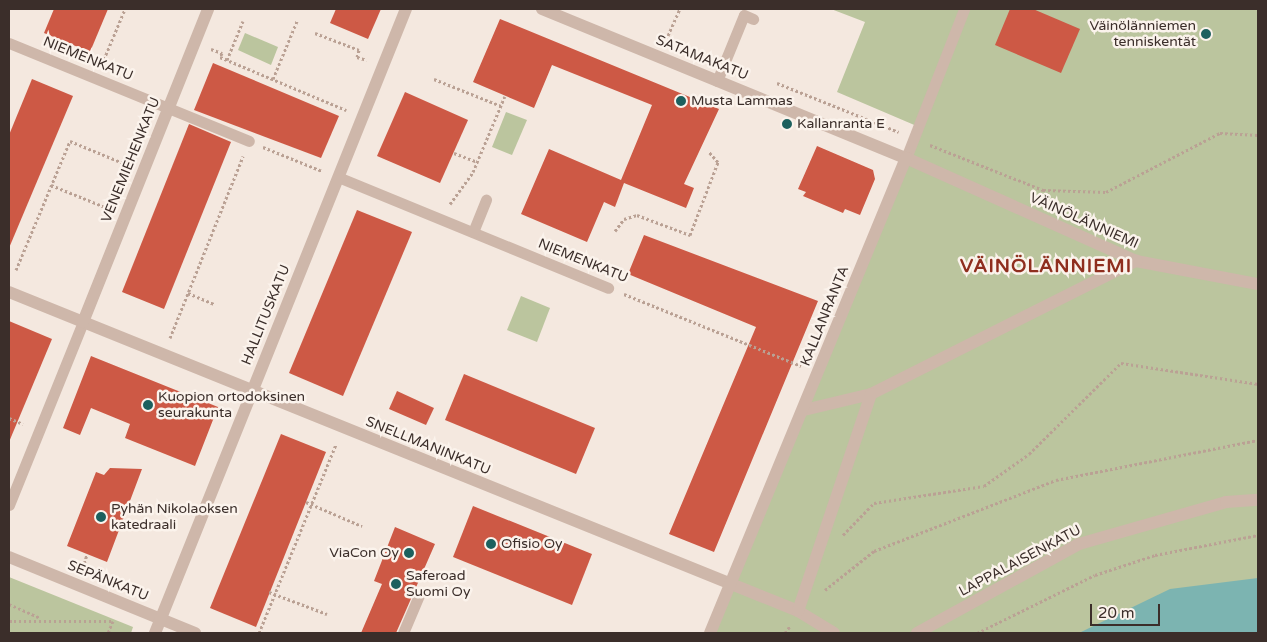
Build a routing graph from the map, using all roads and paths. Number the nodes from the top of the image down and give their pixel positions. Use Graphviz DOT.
graph roads {
  1 [pos="125,9"];
  2 [pos="208,9"];
  3 [pos="406,9"];
  4 [pos="542,9"];
  5 [pos="680,9"];
  6 [pos="964,9"];
  7 [pos="753,19"];
  8 [pos="297,20"];
  9 [pos="243,21"];
  10 [pos="316,33"];
  11 [pos="9,43"];
  12 [pos="214,50"];
  13 [pos="658,56"];
  14 [pos="227,60"];
  15 [pos="367,60"];
  16 [pos="101,67"];
  17 [pos="273,79"];
  18 [pos="434,79"];
  19 [pos="717,80"];
  20 [pos="505,96"];
  21 [pos="501,106"];
  22 [pos="168,108"];
  23 [pos="347,110"];
  24 [pos="1258,135"];
  25 [pos="914,138"];
  26 [pos="249,141"];
  27 [pos="709,152"];
  28 [pos="454,153"];
  29 [pos="906,158"];
  30 [pos="477,162"];
  31 [pos="122,163"];
  32 [pos="322,171"];
  33 [pos="338,178"];
  34 [pos="51,185"];
  35 [pos="486,200"];
  36 [pos="104,207"];
  37 [pos="440,219"];
  38 [pos="615,231"];
  39 [pos="473,232"];
  40 [pos="1136,261"];
  41 [pos="16,270"];
  42 [pos="1258,284"];
  43 [pos="608,288"];
  44 [pos="9,292"];
  45 [pos="188,294"];
  46 [pos="214,304"];
  47 [pos="83,322"];
  48 [pos="170,338"];
  49 [pos="818,372"];
  50 [pos="1258,384"];
  51 [pos="252,392"];
  52 [pos="871,394"];
  53 [pos="804,410"];
  54 [pos="9,418"];
  55 [pos="28,426"];
  56 [pos="1258,440"];
  57 [pos="336,444"];
  58 [pos="1258,500"];
  59 [pos="306,502"];
  60 [pos="312,504"];
  61 [pos="9,505"];
  62 [pos="362,526"];
  63 [pos="1258,535"];
  64 [pos="841,538"];
  65 [pos="87,554"];
  66 [pos="9,557"];
  67 [pos="83,568"];
  68 [pos="730,583"];
  69 [pos="269,592"];
  70 [pos="275,594"];
  71 [pos="420,594"];
  72 [pos="9,604"];
  73 [pos="798,611"];
  74 [pos="327,614"];
  75 [pos="40,618"];
  76 [pos="160,619"];
  77 [pos="9,621"];
  78 [pos="108,633"];
  79 [pos="155,633"];
  80 [pos="195,633"];
  81 [pos="259,633"];
  82 [pos="402,633"];
  83 [pos="710,633"];
  84 [pos="834,633"];
  85 [pos="917,633"];
  86 [pos="977,633"];
  1 -- 16 [label="path"];
  2 -- 22 [label="street, VENEMIEHENKATU"];
  3 -- 33 [label="street, HALLITUSKATU"];
  4 -- 13 [label="street, SATAMAKATU"];
  5 -- 13 [label="path"];
  6 -- 25 [label="lane, KALLANRANTA"];
  7 -- 19 [label="lane"];
  8 -- 17 [label="path"];
  9 -- 14 [label="path"];
  10 -- 15 [label="path"];
  11 -- 22 [label="lane, NIEMENKATU"];
  12 -- 14 [label="path"];
  13 -- 19 [label="street, SATAMAKATU"];
  14 -- 17 [label="path"];
  17 -- 23 [label="path"];
  18 -- 21 [label="path"];
  19 -- 29 [label="street, SATAMAKATU"];
  20 -- 21 [label="path"];
  21 -- 30 [label="path"];
  22 -- 26 [label="lane, NIEMENKATU"];
  22 -- 47 [label="street, VENEMIEHENKATU"];
  24 -- 25 [label="path"];
  25 -- 29 [label="lane, KALLANRANTA"];
  26 -- 32 [label="path"];
  26 -- 45 [label="path"];
  27 -- 38 [label="path"];
  28 -- 30 [label="path"];
  29 -- 40 [label="street, VÄINÖLÄNNIEMI"];
  29 -- 49 [label="street, KALLANRANTA"];
  30 -- 37 [label="path"];
  31 -- 34 [label="path"];
  33 -- 37 [label="lane, NIEMENKATU"];
  33 -- 51 [label="street, HALLITUSKATU"];
  34 -- 36 [label="path"];
  34 -- 41 [label="path"];
  35 -- 39 [label="lane"];
  37 -- 39 [label="lane, NIEMENKATU"];
  39 -- 43 [label="lane, NIEMENKATU"];
  40 -- 42 [label="street, VÄINÖLÄNNIEMI"];
  40 -- 52 [label="street"];
  43 -- 49 [label="path, NIEMENKATU"];
  44 -- 47 [label="street, SNELLMANINKATU"];
  45 -- 46 [label="path"];
  45 -- 48 [label="path"];
  47 -- 51 [label="street, SNELLMANINKATU"];
  47 -- 61 [label="lane"];
  49 -- 53 [label="street, KALLANRANTA"];
  50 -- 64 [label="path"];
  51 -- 68 [label="street, SNELLMANINKATU"];
  51 -- 76 [label="street, HALLITUSKATU"];
  52 -- 53 [label="street"];
  52 -- 73 [label="street"];
  53 -- 68 [label="street, KALLANRANTA"];
  54 -- 55 [label="path"];
  56 -- 73 [label="path"];
  57 -- 60 [label="path"];
  58 -- 85 [label="street, LAPPALAISENKATU"];
  59 -- 60 [label="path"];
  60 -- 62 [label="path"];
  60 -- 70 [label="path"];
  63 -- 86 [label="path"];
  65 -- 67 [label="path"];
  66 -- 76 [label="street, SEPÄNKATU"];
  68 -- 73 [label="street, SNELLMANINKATU"];
  68 -- 83 [label="street, KALLANRANTA"];
  69 -- 70 [label="path"];
  70 -- 74 [label="path"];
  70 -- 81 [label="path"];
  71 -- 82 [label="lane"];
  72 -- 75 [label="path"];
  73 -- 84 [label="street, SNELLMANINKATU"];
  75 -- 77 [label="path"];
  75 -- 78 [label="path"];
  76 -- 79 [label="street, HALLITUSKATU"];
  76 -- 80 [label="street, SEPÄNKATU"];
}
